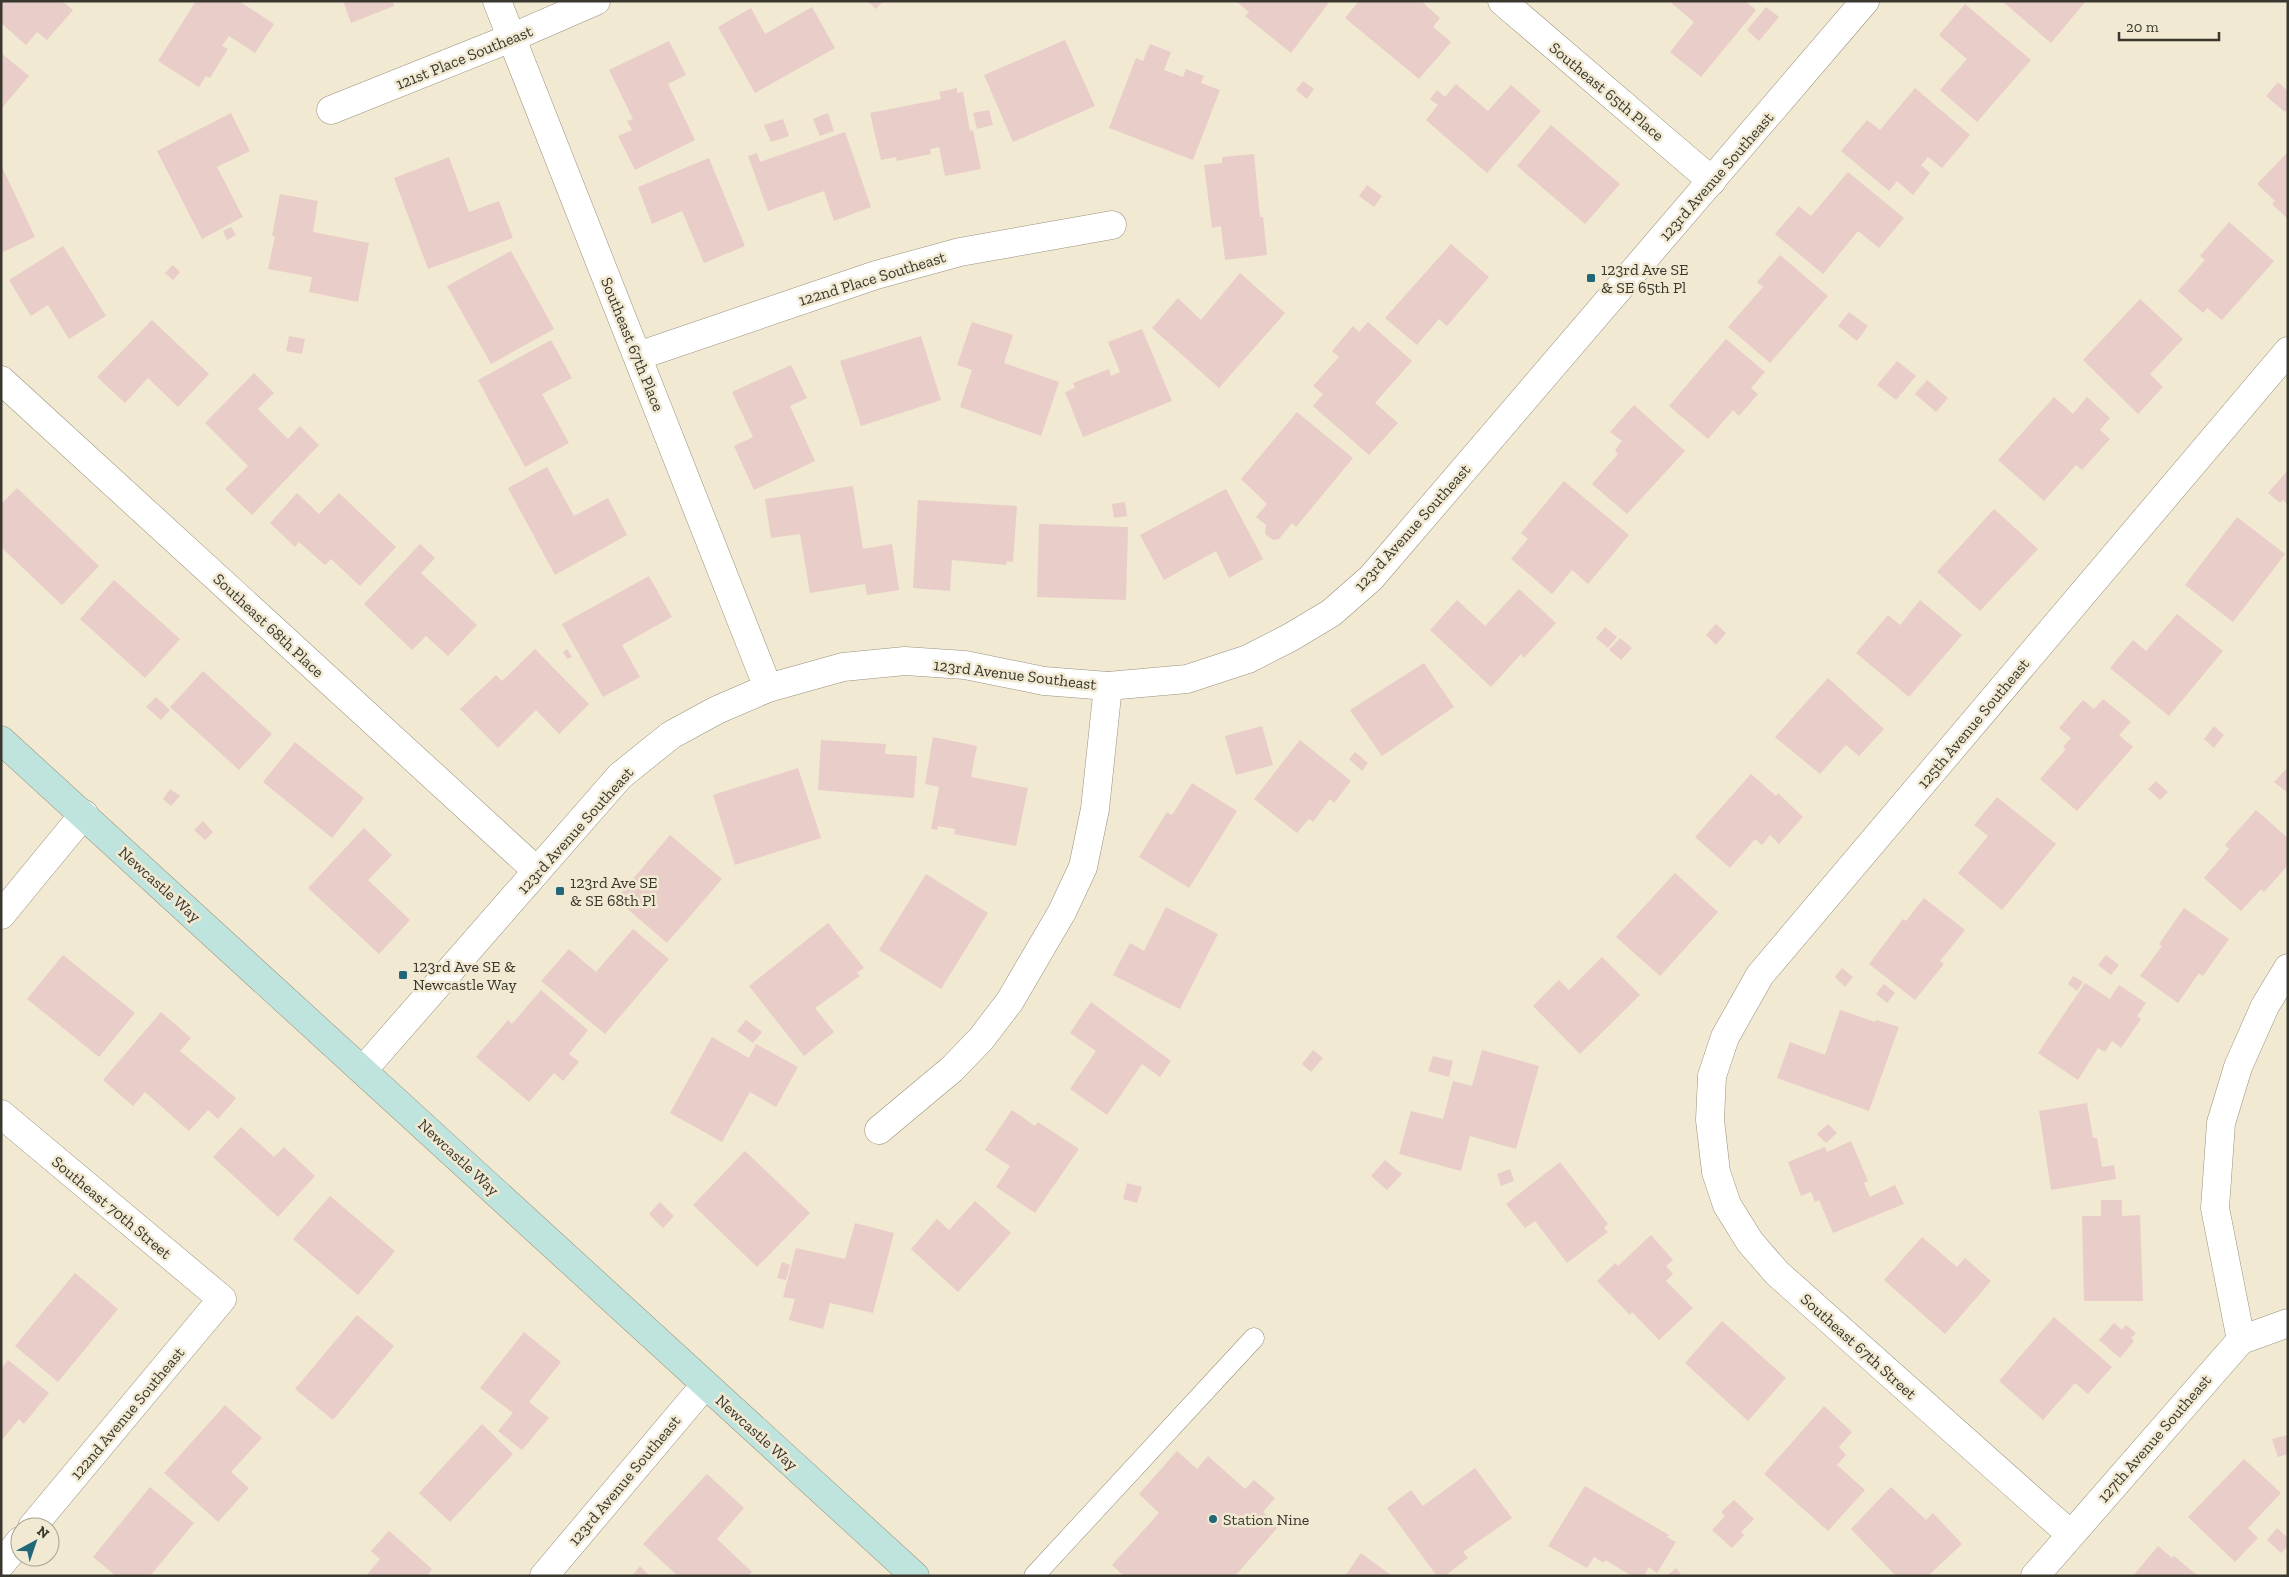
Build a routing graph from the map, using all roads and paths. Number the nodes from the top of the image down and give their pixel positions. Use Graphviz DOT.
graph roads {
  1 [pos="497,1"];
  2 [pos="596,1"];
  3 [pos="1502,1"];
  4 [pos="1865,1"];
  5 [pos="511,38"];
  6 [pos="331,110"];
  7 [pos="1712,181"];
  8 [pos="1112,225"];
  9 [pos="2288,351"];
  10 [pos="638,356"];
  11 [pos="1,380"];
  12 [pos="1108,686"];
  13 [pos="768,688"];
  14 [pos="1,740"];
  15 [pos="84,814"];
  16 [pos="537,871"];
  17 [pos="1,915"];
  18 [pos="2288,968"];
  19 [pos="364,1069"];
  20 [pos="1,1114"];
  21 [pos="1710,1120"];
  22 [pos="879,1130"];
  23 [pos="222,1299"];
  24 [pos="2288,1323"];
  25 [pos="1254,1338"];
  26 [pos="2240,1340"];
  27 [pos="705,1385"];
  28 [pos="40,1517"];
  29 [pos="2070,1534"];
  30 [pos="10,1553"];
  31 [pos="1,1564"];
  32 [pos="544,1576"];
  33 [pos="915,1576"];
  34 [pos="1034,1576"];
  35 [pos="2036,1576"];
  1 -- 5 [label="street, Southeast 67th Place"];
  2 -- 5 [label="street, 121st Place Southeast"];
  3 -- 7 [label="street, Southeast 65th Place"];
  4 -- 7 [label="street, 123rd Avenue Southeast"];
  5 -- 6 [label="street, 121st Place Southeast"];
  5 -- 10 [label="street, Southeast 67th Place"];
  7 -- 12 [label="street, 123rd Avenue Southeast"];
  8 -- 10 [label="street, 122nd Place Southeast"];
  9 -- 21 [label="street, 125th Avenue Southeast"];
  10 -- 13 [label="street, Southeast 67th Place"];
  11 -- 16 [label="street, Southeast 68th Place"];
  12 -- 13 [label="street, 123rd Avenue Southeast"];
  12 -- 22 [label="street"];
  13 -- 16 [label="street, 123rd Avenue Southeast"];
  14 -- 15 [label="main road, Newcastle Way"];
  15 -- 17 [label="street"];
  15 -- 19 [label="main road, Newcastle Way"];
  16 -- 19 [label="street, 123rd Avenue Southeast"];
  18 -- 26 [label="street"];
  19 -- 27 [label="main road, Newcastle Way"];
  20 -- 23 [label="street, Southeast 70th Street"];
  21 -- 29 [label="street, Southeast 67th Street"];
  23 -- 28 [label="street, 122nd Avenue Southeast"];
  24 -- 26 [label="street, 127th Avenue Southeast"];
  25 -- 34 [label="lane"];
  26 -- 29 [label="street, 127th Avenue Southeast"];
  27 -- 32 [label="street, 123rd Avenue Southeast"];
  27 -- 33 [label="main road, Newcastle Way"];
  29 -- 35 [label="street, 127th Avenue Southeast"];
  30 -- 31 [label="street"];
}
